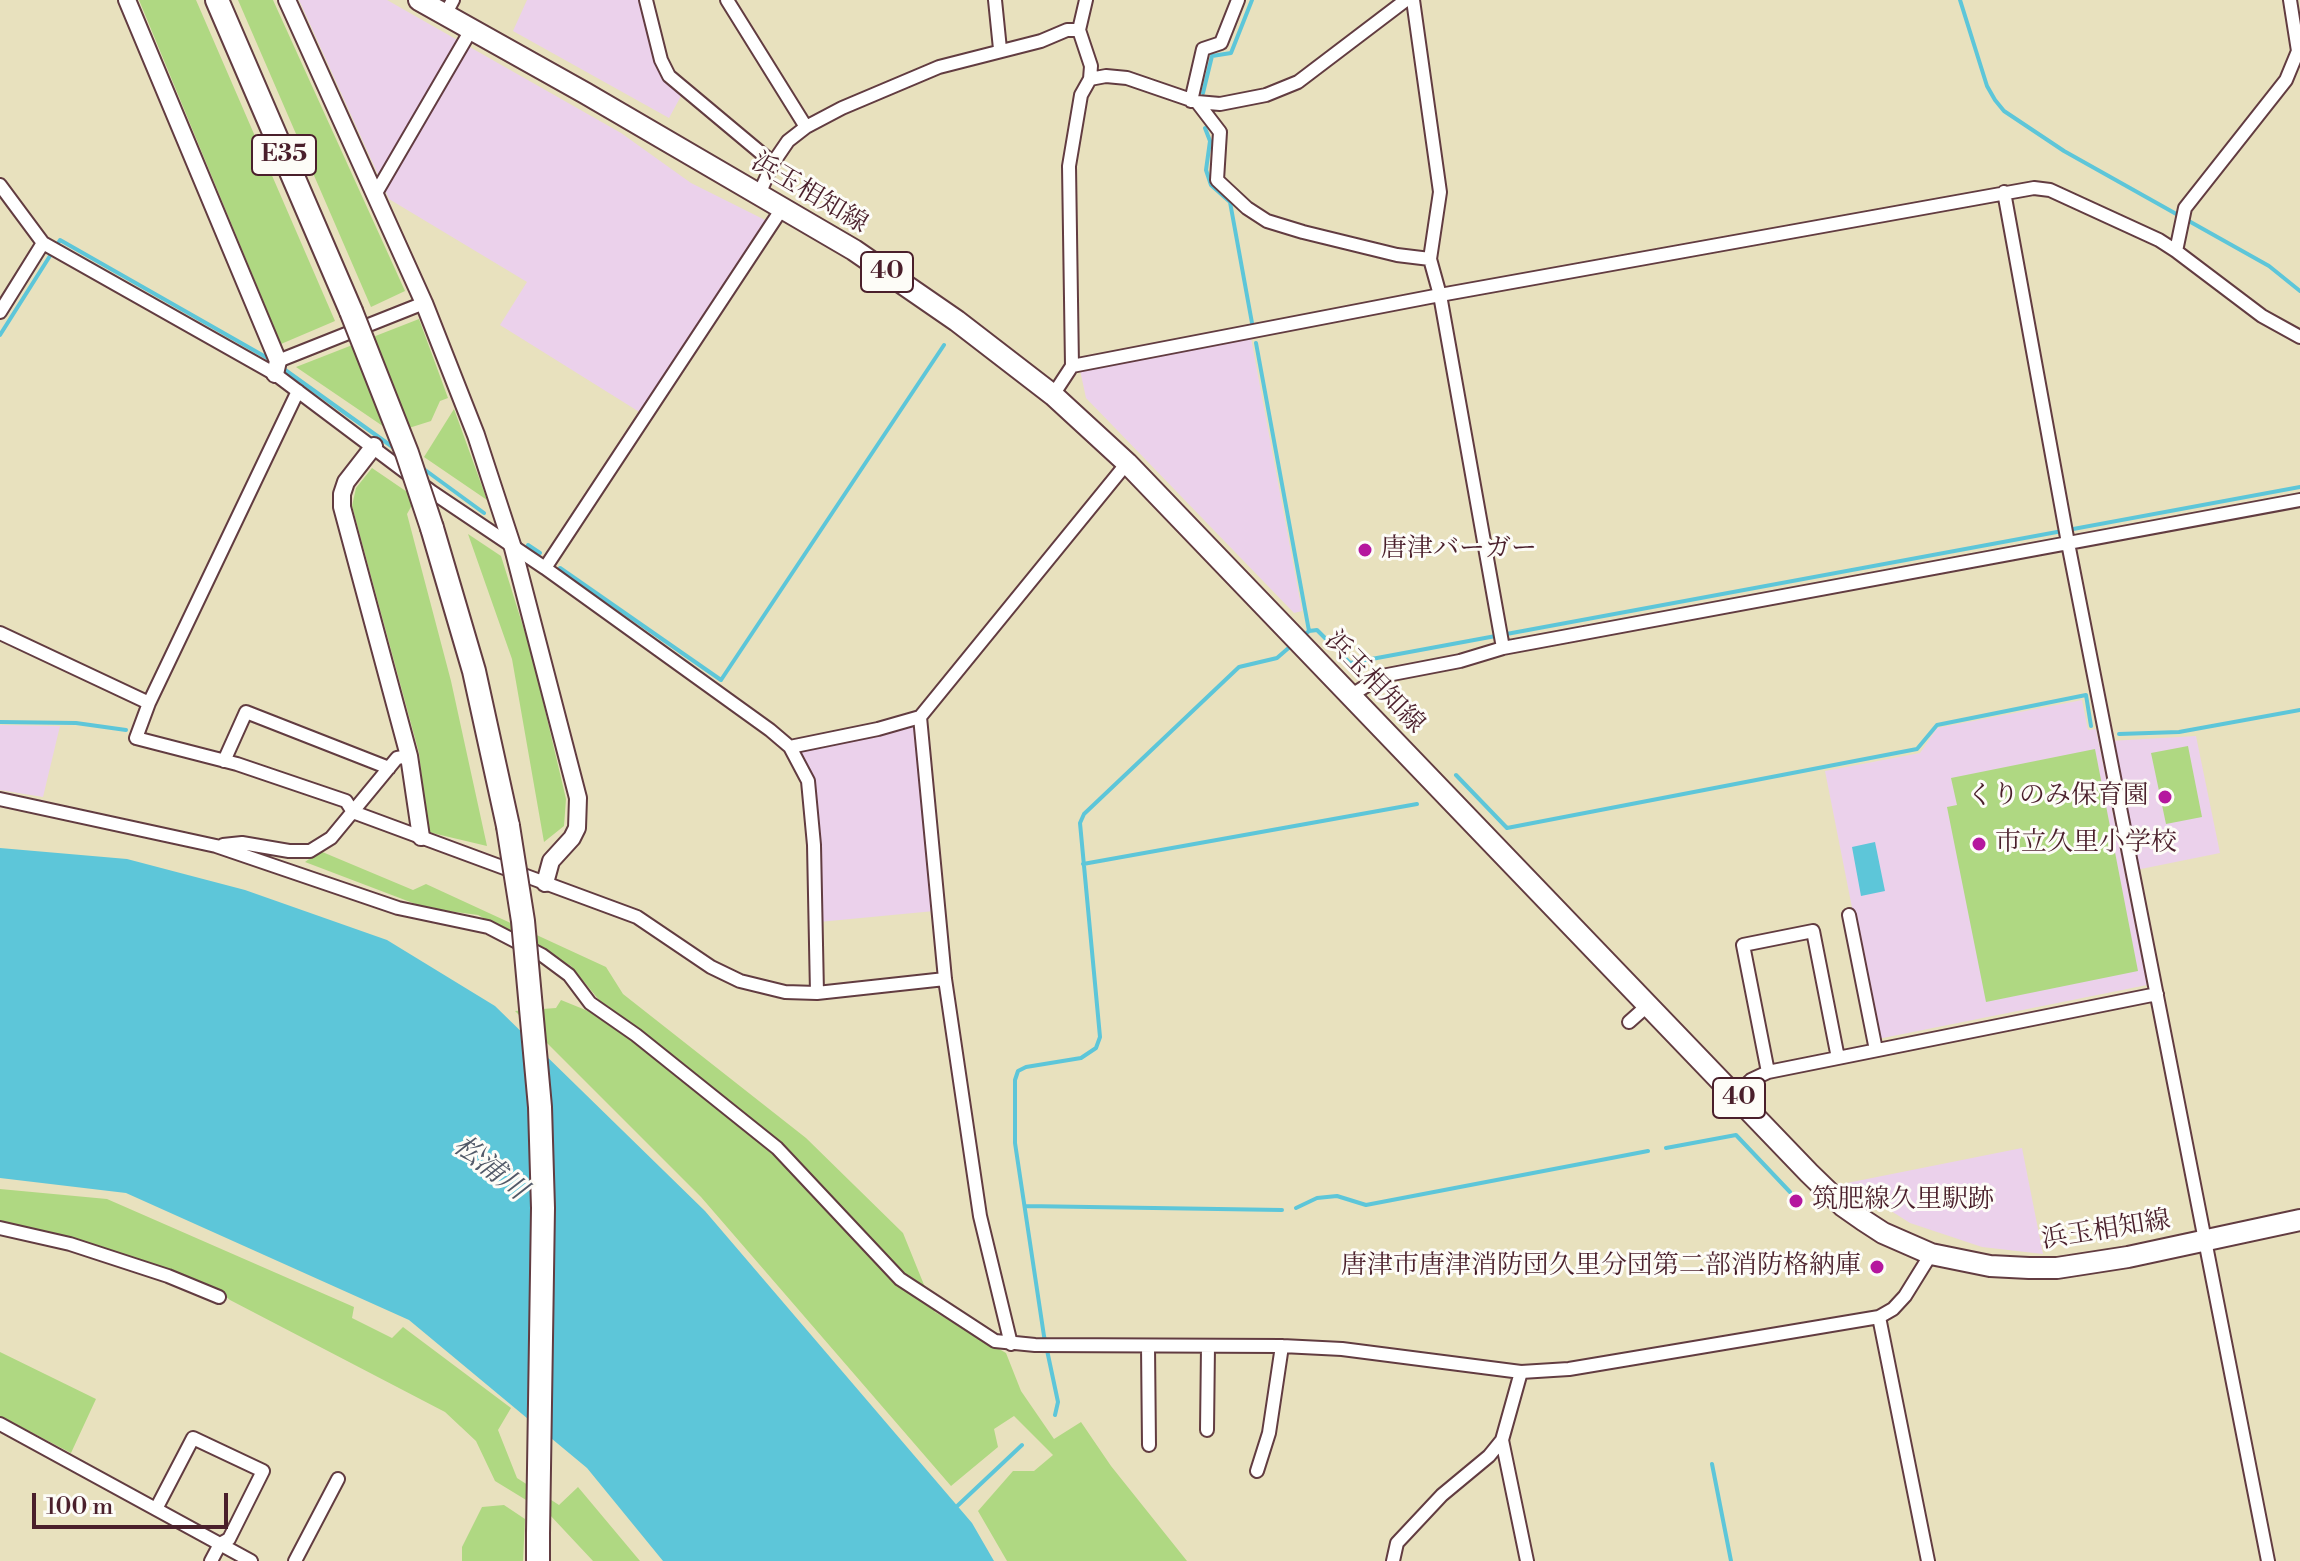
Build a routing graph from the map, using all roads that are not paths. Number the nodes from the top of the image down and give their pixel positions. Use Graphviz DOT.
graph roads {
  1 [pos="127,0"];
  2 [pos="217,0"];
  3 [pos="287,0"];
  4 [pos="419,0"];
  5 [pos="646,0"];
  6 [pos="727,0"];
  7 [pos="995,0"];
  8 [pos="1086,0"];
  9 [pos="1238,0"];
  10 [pos="1406,0"];
  11 [pos="1413,0"];
  12 [pos="2290,0"];
  13 [pos="449,8"];
  14 [pos="471,30"];
  15 [pos="1079,30"];
  16 [pos="1000,49"];
  17 [pos="1090,79"];
  18 [pos="1194,102"];
  19 [pos="806,127"];
  20 [pos="773,163"];
  21 [pos="0,185"];
  22 [pos="2004,192"];
  23 [pos="376,193"];
  24 [pos="759,194"];
  25 [pos="783,207"];
  26 [pos="44,244"];
  27 [pos="2176,251"];
  28 [pos="1430,259"];
  29 [pos="1440,295"];
  30 [pos="424,303"];
  31 [pos="0,312"];
  32 [pos="2300,337"];
  33 [pos="1072,366"];
  34 [pos="276,367"];
  35 [pos="298,391"];
  36 [pos="1053,395"];
  37 [pos="374,446"];
  38 [pos="1127,463"];
  39 [pos="2300,500"];
  40 [pos="2066,535"];
  41 [pos="513,548"];
  42 [pos="545,568"];
  43 [pos="0,633"];
  44 [pos="1502,646"];
  45 [pos="1350,696"];
  46 [pos="149,703"];
  47 [pos="920,717"];
  48 [pos="790,747"];
  49 [pos="409,756"];
  50 [pos="224,761"];
  51 [pos="389,768"];
  52 [pos="0,799"];
  53 [pos="353,812"];
  54 [pos="421,837"];
  55 [pos="216,846"];
  56 [pos="545,883"];
  57 [pos="1849,915"];
  58 [pos="945,979"];
  59 [pos="817,993"];
  60 [pos="2157,994"];
  61 [pos="1647,1006"];
  62 [pos="1629,1022"];
  63 [pos="1876,1050"];
  64 [pos="1838,1058"];
  65 [pos="1768,1072"];
  66 [pos="1735,1095"];
  67 [pos="2300,1220"];
  68 [pos="0,1228"];
  69 [pos="2205,1240"];
  70 [pos="1931,1254"];
  71 [pos="219,1297"];
  72 [pos="1879,1317"];
  73 [pos="1011,1344"];
  74 [pos="1148,1346"];
  75 [pos="1208,1346"];
  76 [pos="1282,1346"];
  77 [pos="1521,1372"];
  78 [pos="0,1424"];
  79 [pos="1207,1430"];
  80 [pos="1502,1440"];
  81 [pos="1149,1445"];
  82 [pos="1257,1471"];
  83 [pos="338,1479"];
  84 [pos="156,1509"];
  85 [pos="220,1544"];
  86 [pos="211,1561"];
  87 [pos="251,1561"];
  88 [pos="295,1561"];
  89 [pos="538,1561"];
  90 [pos="1393,1561"];
  91 [pos="1527,1561"];
  92 [pos="1928,1561"];
  93 [pos="2268,1561"];
  1 -- 34 [label="street"];
  2 -- 89 [label="highway, E35, bridge"];
  3 -- 23 [label="street"];
  4 -- 13 [label="main road, 浜玉相知線 / 40"];
  5 -- 20 [label="street"];
  6 -- 19 [label="street"];
  7 -- 16 [label="street"];
  8 -- 15 [label="street"];
  9 -- 18 [label="street"];
  10 -- 18 [label="street"];
  11 -- 28 [label="street"];
  12 -- 27 [label="street"];
  13 -- 14 [label="main road, 浜玉相知線 / 40"];
  14 -- 23 [label="street"];
  14 -- 24 [label="main road, 浜玉相知線 / 40"];
  15 -- 16 [label="street"];
  15 -- 17 [label="street"];
  16 -- 19 [label="street"];
  17 -- 18 [label="street"];
  17 -- 33 [label="street"];
  18 -- 28 [label="street"];
  19 -- 20 [label="street"];
  20 -- 24 [label="street"];
  21 -- 26 [label="street"];
  22 -- 27 [label="street"];
  22 -- 29 [label="street"];
  22 -- 40 [label="street"];
  23 -- 30 [label="street"];
  24 -- 25 [label="main road, 浜玉相知線 / 40"];
  25 -- 36 [label="main road, 浜玉相知線 / 40"];
  25 -- 42 [label="street"];
  26 -- 31 [label="street"];
  26 -- 34 [label="street"];
  27 -- 32 [label="street"];
  28 -- 29 [label="street"];
  29 -- 33 [label="street"];
  29 -- 44 [label="street"];
  30 -- 34 [label="street"];
  30 -- 41 [label="street"];
  33 -- 36 [label="street"];
  34 -- 35 [label="street"];
  35 -- 37 [label="street"];
  35 -- 46 [label="street"];
  36 -- 38 [label="main road, 浜玉相知線 / 40"];
  37 -- 41 [label="street"];
  37 -- 49 [label="street"];
  38 -- 45 [label="main road, 浜玉相知線 / 40"];
  38 -- 47 [label="street"];
  39 -- 40 [label="street"];
  40 -- 44 [label="street"];
  40 -- 60 [label="street"];
  41 -- 42 [label="street"];
  41 -- 56 [label="street"];
  42 -- 48 [label="street"];
  43 -- 46 [label="street"];
  44 -- 45 [label="street"];
  45 -- 61 [label="main road, 浜玉相知線 / 40"];
  46 -- 50 [label="street"];
  47 -- 48 [label="street"];
  47 -- 58 [label="street"];
  48 -- 59 [label="street"];
  49 -- 51 [label="street"];
  49 -- 54 [label="street"];
  50 -- 51 [label="street"];
  50 -- 53 [label="street"];
  51 -- 53 [label="street"];
  52 -- 55 [label="street"];
  53 -- 54 [label="street"];
  53 -- 55 [label="street"];
  54 -- 56 [label="street"];
  55 -- 73 [label="street"];
  56 -- 59 [label="street"];
  57 -- 63 [label="street"];
  58 -- 59 [label="street"];
  58 -- 73 [label="street"];
  60 -- 63 [label="street"];
  60 -- 69 [label="street"];
  61 -- 62 [label="street"];
  61 -- 66 [label="main road, 浜玉相知線 / 40"];
  63 -- 64 [label="street"];
  64 -- 65 [label="street"];
  64 -- 65 [label="street"];
  65 -- 66 [label="street"];
  66 -- 70 [label="main road, 浜玉相知線 / 40"];
  67 -- 69 [label="main road, 浜玉相知線 / 40"];
  68 -- 71 [label="street"];
  69 -- 70 [label="main road, 浜玉相知線 / 40"];
  69 -- 93 [label="street"];
  70 -- 72 [label="street"];
  72 -- 77 [label="street"];
  72 -- 92 [label="street"];
  73 -- 74 [label="street"];
  74 -- 75 [label="street"];
  74 -- 81 [label="street"];
  75 -- 76 [label="street"];
  75 -- 79 [label="street"];
  76 -- 77 [label="street"];
  76 -- 82 [label="street"];
  77 -- 80 [label="street"];
  78 -- 84 [label="street"];
  80 -- 90 [label="street"];
  80 -- 91 [label="street"];
  83 -- 88 [label="street"];
  84 -- 85 [label="street"];
  84 -- 85 [label="street"];
  85 -- 86 [label="street"];
  85 -- 87 [label="street"];
}
